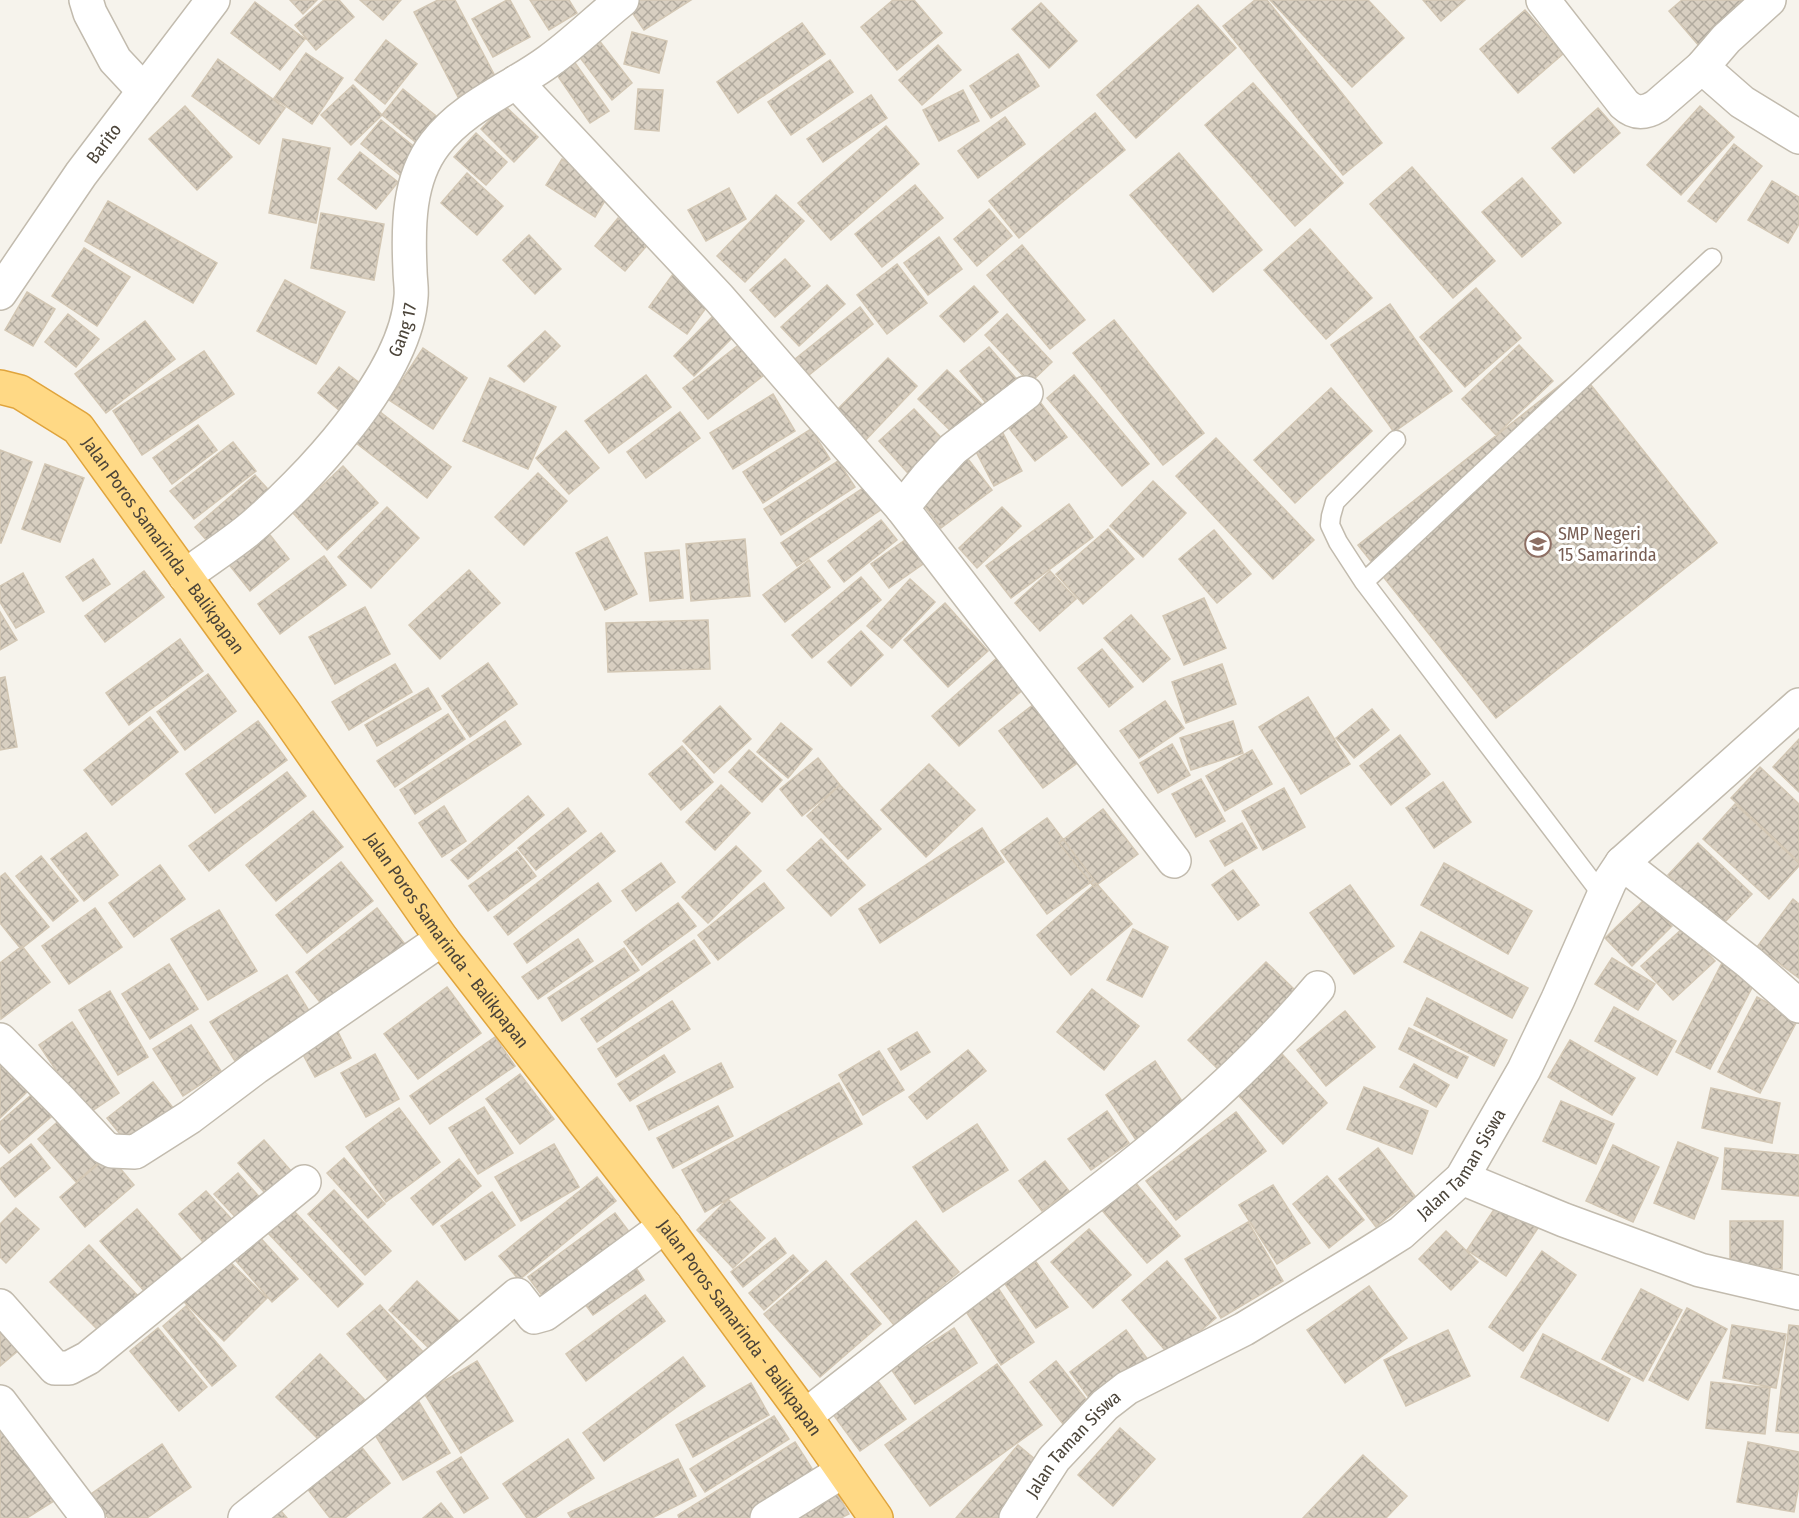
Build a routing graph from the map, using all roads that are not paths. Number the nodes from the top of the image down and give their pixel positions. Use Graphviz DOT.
graph roads {
  1 [pos="86,0"];
  2 [pos="213,0"];
  3 [pos="622,0"];
  4 [pos="1543,0"];
  5 [pos="1769,0"];
  6 [pos="1702,68"];
  7 [pos="516,82"];
  8 [pos="144,91"];
  9 [pos="1799,137"];
  10 [pos="1712,258"];
  11 [pos="0,293"];
  12 [pos="0,387"];
  13 [pos="1026,393"];
  14 [pos="1396,440"];
  15 [pos="902,508"];
  16 [pos="185,576"];
  17 [pos="1364,582"];
  18 [pos="1799,705"];
  19 [pos="1174,861"];
  20 [pos="1622,863"];
  21 [pos="1603,896"];
  22 [pos="442,939"];
  23 [pos="1318,988"];
  24 [pos="1799,1005"];
  25 [pos="0,1040"];
  26 [pos="1462,1178"];
  27 [pos="303,1182"];
  28 [pos="665,1226"];
  29 [pos="1799,1293"];
  30 [pos="0,1306"];
  31 [pos="0,1402"];
  32 [pos="805,1416"];
  33 [pos="843,1471"];
  34 [pos="88,1518"];
  35 [pos="245,1518"];
  36 [pos="767,1518"];
  37 [pos="876,1518"];
  38 [pos="1016,1518"];
  1 -- 8 [label="street"];
  2 -- 8 [label="street, Barito"];
  3 -- 7 [label="street, Gang 17"];
  4 -- 6 [label="street"];
  5 -- 6 [label="street"];
  6 -- 9 [label="street"];
  7 -- 15 [label="street"];
  7 -- 16 [label="street, Gang 17"];
  8 -- 11 [label="street, Barito"];
  10 -- 17 [label="lane"];
  12 -- 16 [label="highway, Jalan Poros Samarinda - Balikpapan"];
  13 -- 15 [label="street"];
  14 -- 17 [label="lane"];
  15 -- 19 [label="street"];
  16 -- 22 [label="highway, Jalan Poros Samarinda - Balikpapan"];
  17 -- 21 [label="lane"];
  18 -- 20 [label="street, Jalan Taman Siswa"];
  20 -- 21 [label="street, Jalan Taman Siswa"];
  20 -- 24 [label="street"];
  21 -- 26 [label="street, Jalan Taman Siswa"];
  22 -- 25 [label="street"];
  22 -- 28 [label="highway, Jalan Poros Samarinda - Balikpapan"];
  23 -- 32 [label="street"];
  26 -- 29 [label="street"];
  26 -- 38 [label="street, Jalan Taman Siswa"];
  27 -- 30 [label="street"];
  28 -- 32 [label="highway, Jalan Poros Samarinda - Balikpapan"];
  28 -- 35 [label="street"];
  31 -- 34 [label="street"];
  32 -- 33 [label="highway, Jalan Poros Samarinda - Balikpapan"];
  33 -- 36 [label="street"];
  33 -- 37 [label="highway, Jalan Poros Samarinda - Balikpapan"];
}
